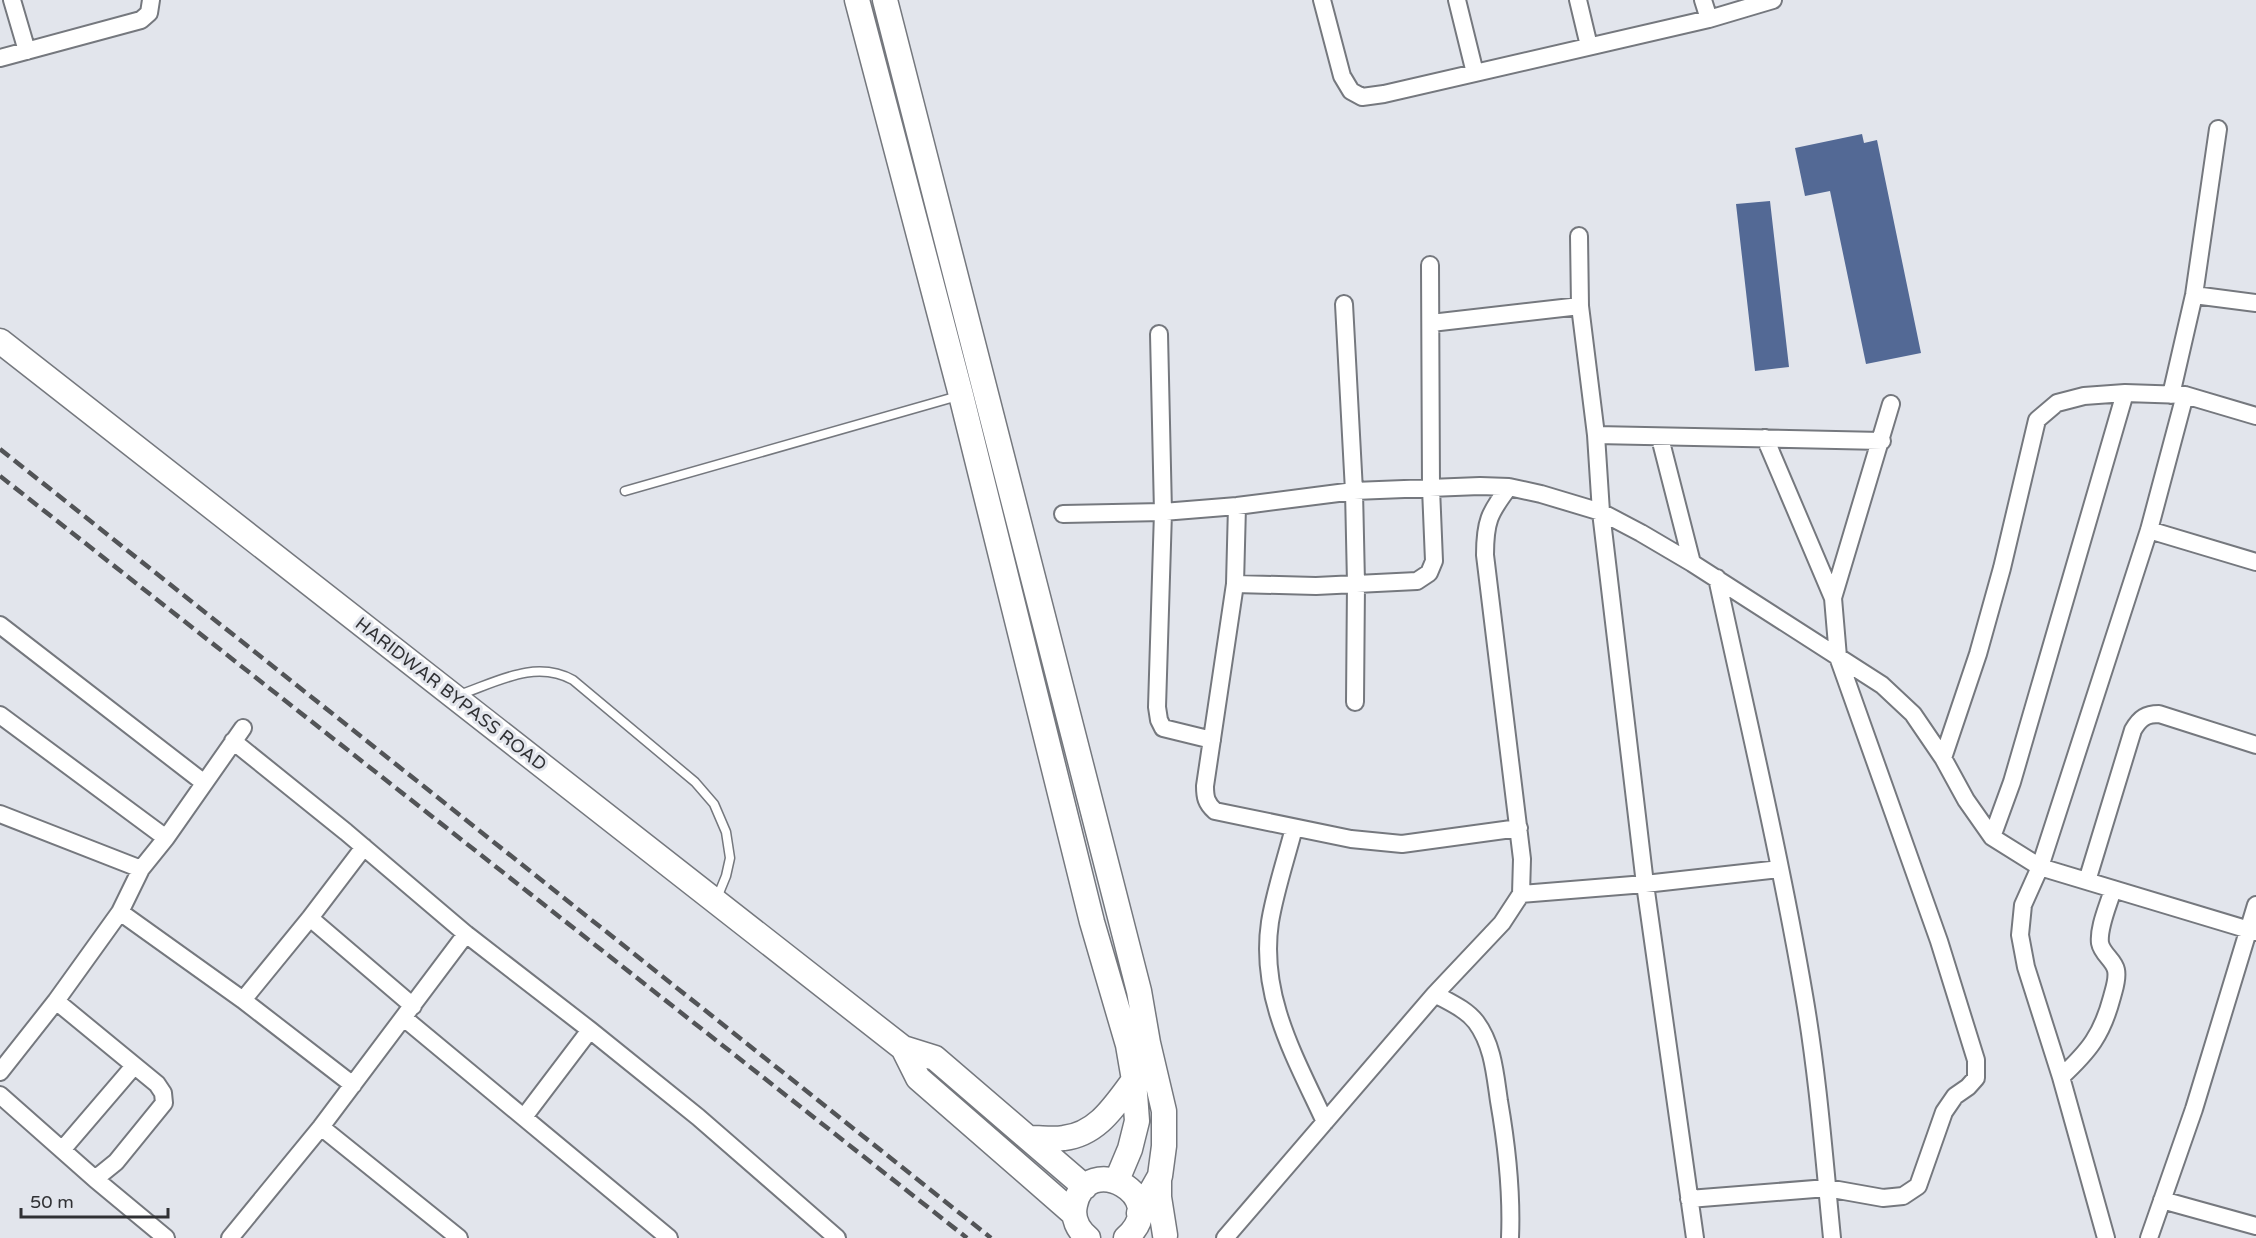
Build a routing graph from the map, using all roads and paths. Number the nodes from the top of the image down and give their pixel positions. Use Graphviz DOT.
graph roads {
  1 [pos="12,0"];
  2 [pos="151,0"];
  3 [pos="857,0"];
  4 [pos="885,0"];
  5 [pos="1322,0"];
  6 [pos="1457,0"];
  7 [pos="1578,0"];
  8 [pos="1703,0"];
  9 [pos="1773,0"];
  10 [pos="1709,19"];
  11 [pos="1589,46"];
  12 [pos="27,51"];
  13 [pos="0,58"];
  14 [pos="1475,73"];
  15 [pos="2218,129"];
  16 [pos="1579,236"];
  17 [pos="1431,265"];
  18 [pos="2194,295"];
  19 [pos="2256,303"];
  20 [pos="1344,304"];
  21 [pos="1580,306"];
  22 [pos="1431,323"];
  23 [pos="1159,334"];
  24 [pos="0,341"];
  25 [pos="2125,393"];
  26 [pos="961,395"];
  27 [pos="2178,395"];
  28 [pos="1891,404"];
  29 [pos="2256,416"];
  30 [pos="1596,435"];
  31 [pos="1660,438"];
  32 [pos="1765,438"];
  33 [pos="1882,441"];
  34 [pos="1509,487"];
  35 [pos="1431,488"];
  36 [pos="625,491"];
  37 [pos="1354,491"];
  38 [pos="1237,506"];
  39 [pos="1163,512"];
  40 [pos="1601,512"];
  41 [pos="1063,514"];
  42 [pos="2149,530"];
  43 [pos="2256,562"];
  44 [pos="1692,563"];
  45 [pos="1717,578"];
  46 [pos="1235,584"];
  47 [pos="1356,584"];
  48 [pos="1833,598"];
  49 [pos="0,625"];
  50 [pos="1838,657"];
  51 [pos="455,697"];
  52 [pos="1355,702"];
  53 [pos="0,715"];
  54 [pos="1212,740"];
  55 [pos="2256,745"];
  56 [pos="1943,758"];
  57 [pos="203,782"];
  58 [pos="0,814"];
  59 [pos="1294,828"];
  60 [pos="1519,828"];
  61 [pos="1992,837"];
  62 [pos="166,838"];
  63 [pos="364,848"];
  64 [pos="2040,867"];
  65 [pos="1780,869"];
  66 [pos="141,870"];
  67 [pos="2087,881"];
  68 [pos="1645,884"];
  69 [pos="2113,889"];
  70 [pos="1521,894"];
  71 [pos="715,901"];
  72 [pos="2256,905"];
  73 [pos="120,912"];
  74 [pos="310,918"];
  75 [pos="2252,931"];
  76 [pos="466,934"];
  77 [pos="1435,994"];
  78 [pos="243,1000"];
  79 [pos="56,1001"];
  80 [pos="409,1012"];
  81 [pos="590,1030"];
  82 [pos="903,1048"];
  83 [pos="134,1066"];
  84 [pos="0,1072"];
  85 [pos="2061,1077"];
  86 [pos="1134,1080"];
  87 [pos="353,1085"];
  88 [pos="0,1095"];
  89 [pos="524,1117"];
  90 [pos="1325,1122"];
  91 [pos="321,1127"];
  92 [pos="1031,1138"];
  93 [pos="63,1150"];
  94 [pos="1160,1176"];
  95 [pos="95,1179"];
  96 [pos="1117,1180"];
  97 [pos="1085,1187"];
  98 [pos="1827,1188"];
  99 [pos="1689,1200"];
  100 [pos="2162,1200"];
  101 [pos="1074,1214"];
  102 [pos="1135,1223"];
  103 [pos="2256,1226"];
  104 [pos="235,1236"];
  105 [pos="1167,1236"];
  106 [pos="834,1237"];
  107 [pos="166,1238"];
  108 [pos="459,1238"];
  109 [pos="669,1238"];
  110 [pos="1086,1238"];
  111 [pos="1225,1238"];
  112 [pos="1510,1238"];
  113 [pos="1695,1238"];
  114 [pos="1832,1238"];
  115 [pos="2106,1238"];
  116 [pos="2149,1238"];
  1 -- 12 [label="street"];
  2 -- 12 [label="street"];
  3 -- 26 [label="main road"];
  4 -- 94 [label="main road"];
  5 -- 14 [label="street"];
  6 -- 14 [label="street"];
  7 -- 11 [label="street"];
  8 -- 10 [label="street"];
  9 -- 10 [label="street"];
  10 -- 11 [label="street"];
  11 -- 14 [label="street"];
  12 -- 13 [label="street"];
  15 -- 18 [label="street"];
  16 -- 21 [label="street"];
  17 -- 22 [label="street"];
  18 -- 19 [label="street"];
  18 -- 27 [label="street"];
  20 -- 37 [label="street"];
  21 -- 22 [label="street"];
  21 -- 30 [label="street"];
  22 -- 35 [label="street"];
  23 -- 39 [label="street"];
  24 -- 51 [label="main road, HARIDWAR BYPASS ROAD"];
  25 -- 27 [label="street"];
  25 -- 56 [label="street"];
  25 -- 61 [label="street"];
  26 -- 36 [label="lane"];
  26 -- 86 [label="main road"];
  27 -- 29 [label="street"];
  27 -- 42 [label="street"];
  28 -- 33 [label="street"];
  30 -- 31 [label="street"];
  30 -- 40 [label="street"];
  31 -- 32 [label="street"];
  31 -- 44 [label="street"];
  32 -- 33 [label="street"];
  32 -- 48 [label="street"];
  33 -- 48 [label="street"];
  34 -- 35 [label="street"];
  34 -- 40 [label="street"];
  34 -- 60 [label="street"];
  35 -- 37 [label="street"];
  35 -- 47 [label="street"];
  37 -- 38 [label="street"];
  37 -- 47 [label="street"];
  38 -- 39 [label="street"];
  38 -- 46 [label="street"];
  39 -- 41 [label="street"];
  39 -- 54 [label="street"];
  40 -- 44 [label="street"];
  40 -- 68 [label="street"];
  42 -- 43 [label="street"];
  42 -- 64 [label="street"];
  44 -- 45 [label="street"];
  45 -- 50 [label="street"];
  45 -- 65 [label="street"];
  46 -- 47 [label="street"];
  46 -- 54 [label="street"];
  47 -- 52 [label="street"];
  48 -- 50 [label="street"];
  49 -- 57 [label="street"];
  50 -- 56 [label="street"];
  50 -- 98 [label="street"];
  51 -- 71 [label="main road, HARIDWAR BYPASS ROAD"];
  51 -- 71 [label="lane"];
  53 -- 62 [label="street"];
  54 -- 59 [label="street"];
  55 -- 67 [label="street"];
  56 -- 61 [label="street"];
  57 -- 62 [label="street"];
  57 -- 63 [label="street"];
  58 -- 66 [label="street"];
  59 -- 60 [label="street"];
  59 -- 90 [label="street"];
  60 -- 70 [label="street"];
  61 -- 64 [label="street"];
  62 -- 66 [label="street"];
  63 -- 74 [label="street"];
  63 -- 76 [label="street"];
  64 -- 67 [label="street"];
  64 -- 85 [label="street"];
  65 -- 68 [label="street"];
  65 -- 98 [label="street"];
  66 -- 73 [label="street"];
  67 -- 69 [label="street"];
  68 -- 70 [label="street"];
  68 -- 99 [label="street"];
  69 -- 75 [label="street"];
  69 -- 85 [label="street"];
  70 -- 77 [label="street"];
  71 -- 82 [label="main road, HARIDWAR BYPASS ROAD"];
  72 -- 75 [label="street"];
  73 -- 78 [label="street"];
  73 -- 79 [label="street"];
  74 -- 78 [label="street"];
  74 -- 80 [label="street"];
  75 -- 100 [label="street"];
  76 -- 80 [label="street"];
  76 -- 81 [label="street"];
  77 -- 90 [label="street"];
  77 -- 112 [label="street"];
  78 -- 87 [label="street"];
  79 -- 83 [label="street"];
  79 -- 84 [label="street"];
  80 -- 87 [label="street"];
  80 -- 89 [label="street"];
  81 -- 89 [label="street"];
  81 -- 106 [label="street"];
  82 -- 92 [label="main road, HARIDWAR BYPASS ROAD"];
  82 -- 101 [label="main road, HARIDWAR BYPASS ROAD"];
  83 -- 93 [label="street"];
  83 -- 95 [label="street"];
  85 -- 115 [label="street"];
  86 -- 92 [label="main road"];
  86 -- 96 [label="main road"];
  87 -- 91 [label="street"];
  88 -- 93 [label="street"];
  89 -- 109 [label="street"];
  90 -- 111 [label="street"];
  91 -- 104 [label="street"];
  91 -- 108 [label="street"];
  92 -- 97 [label="main road, HARIDWAR BYPASS ROAD"];
  93 -- 95 [label="street"];
  94 -- 102 [label="main road"];
  94 -- 105 [label="main road"];
  95 -- 107 [label="street"];
  96 -- 97 [label="main road"];
  96 -- 102 [label="main road"];
  97 -- 101 [label="main road"];
  98 -- 99 [label="street"];
  98 -- 114 [label="street"];
  99 -- 113 [label="street"];
  100 -- 103 [label="street"];
  100 -- 116 [label="street"];
  101 -- 110 [label="main road"];
  102 -- 105 [label="main road"];
}
